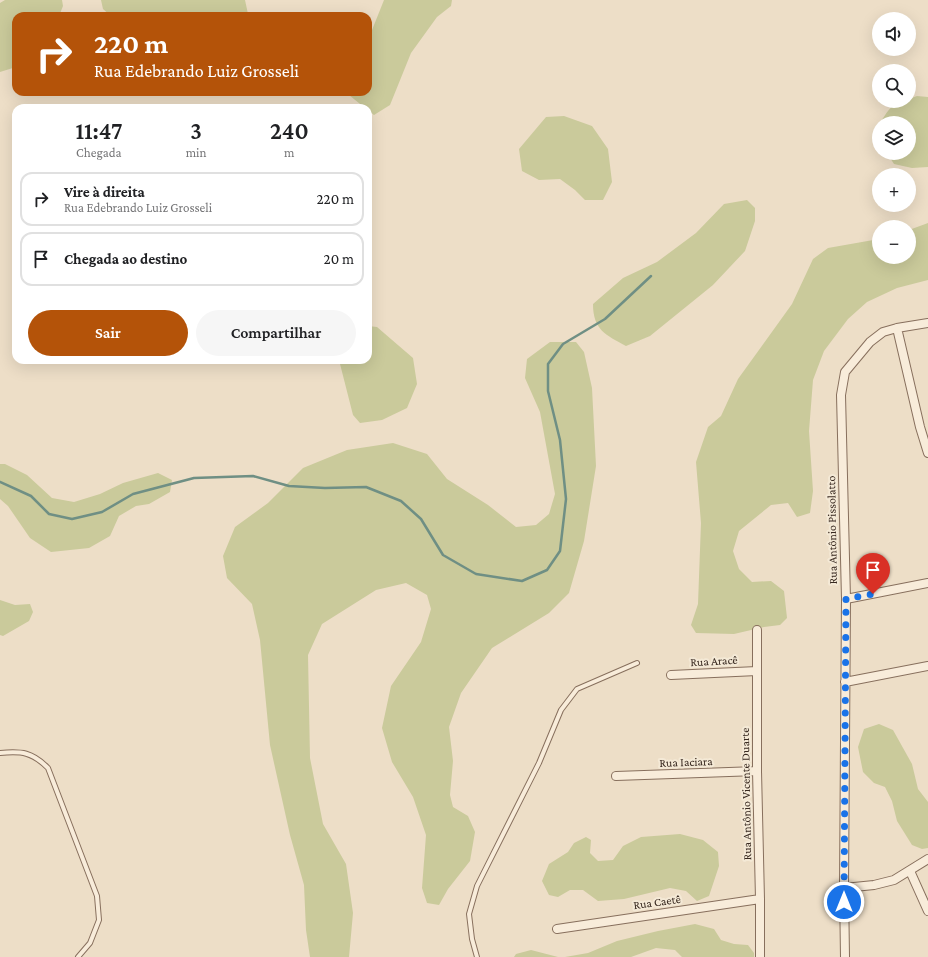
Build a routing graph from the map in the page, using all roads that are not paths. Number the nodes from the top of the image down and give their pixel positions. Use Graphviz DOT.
graph roads {
  1 [pos="928,323"];
  2 [pos="897,328"];
  3 [pos="928,453"];
  4 [pos="928,583"];
  5 [pos="846,599"];
  6 [pos="757,630"];
  7 [pos="637,663"];
  8 [pos="928,666"];
  9 [pos="757,671"];
  10 [pos="671,675"];
  11 [pos="845,682"];
  12 [pos="0,754"];
  13 [pos="757,771"];
  14 [pos="616,776"];
  15 [pos="928,859"];
  16 [pos="910,871"];
  17 [pos="844,888"];
  18 [pos="760,899"];
  19 [pos="928,911"];
  20 [pos="557,930"];
  21 [pos="78,957"];
  22 [pos="477,957"];
  23 [pos="760,957"];
  24 [pos="844,957"];
  1 -- 2 [label="street, Rua Antônio Pissolatto"];
  2 -- 3 [label="street"];
  2 -- 5 [label="street, Rua Antônio Pissolatto"];
  4 -- 5 [label="street"];
  5 -- 11 [label="street, Rua Antônio Pissolatto"];
  6 -- 9 [label="street, Rua Antônio Vicente Duarte"];
  7 -- 22 [label="lane"];
  8 -- 11 [label="street"];
  9 -- 10 [label="street, Rua Aracê"];
  9 -- 13 [label="street, Rua Antônio Vicente Duarte"];
  11 -- 17 [label="street, Rua Antônio Pissolatto"];
  12 -- 21 [label="lane"];
  13 -- 14 [label="street, Rua Iaciara"];
  13 -- 18 [label="street, Rua Antônio Vicente Duarte"];
  15 -- 16 [label="street"];
  16 -- 17 [label="street"];
  16 -- 19 [label="street"];
  17 -- 24 [label="street, Rua Antônio Pissolatto"];
  18 -- 20 [label="street, Rua Caetê"];
  18 -- 23 [label="street, Rua Antônio Vicente Duarte"];
}
